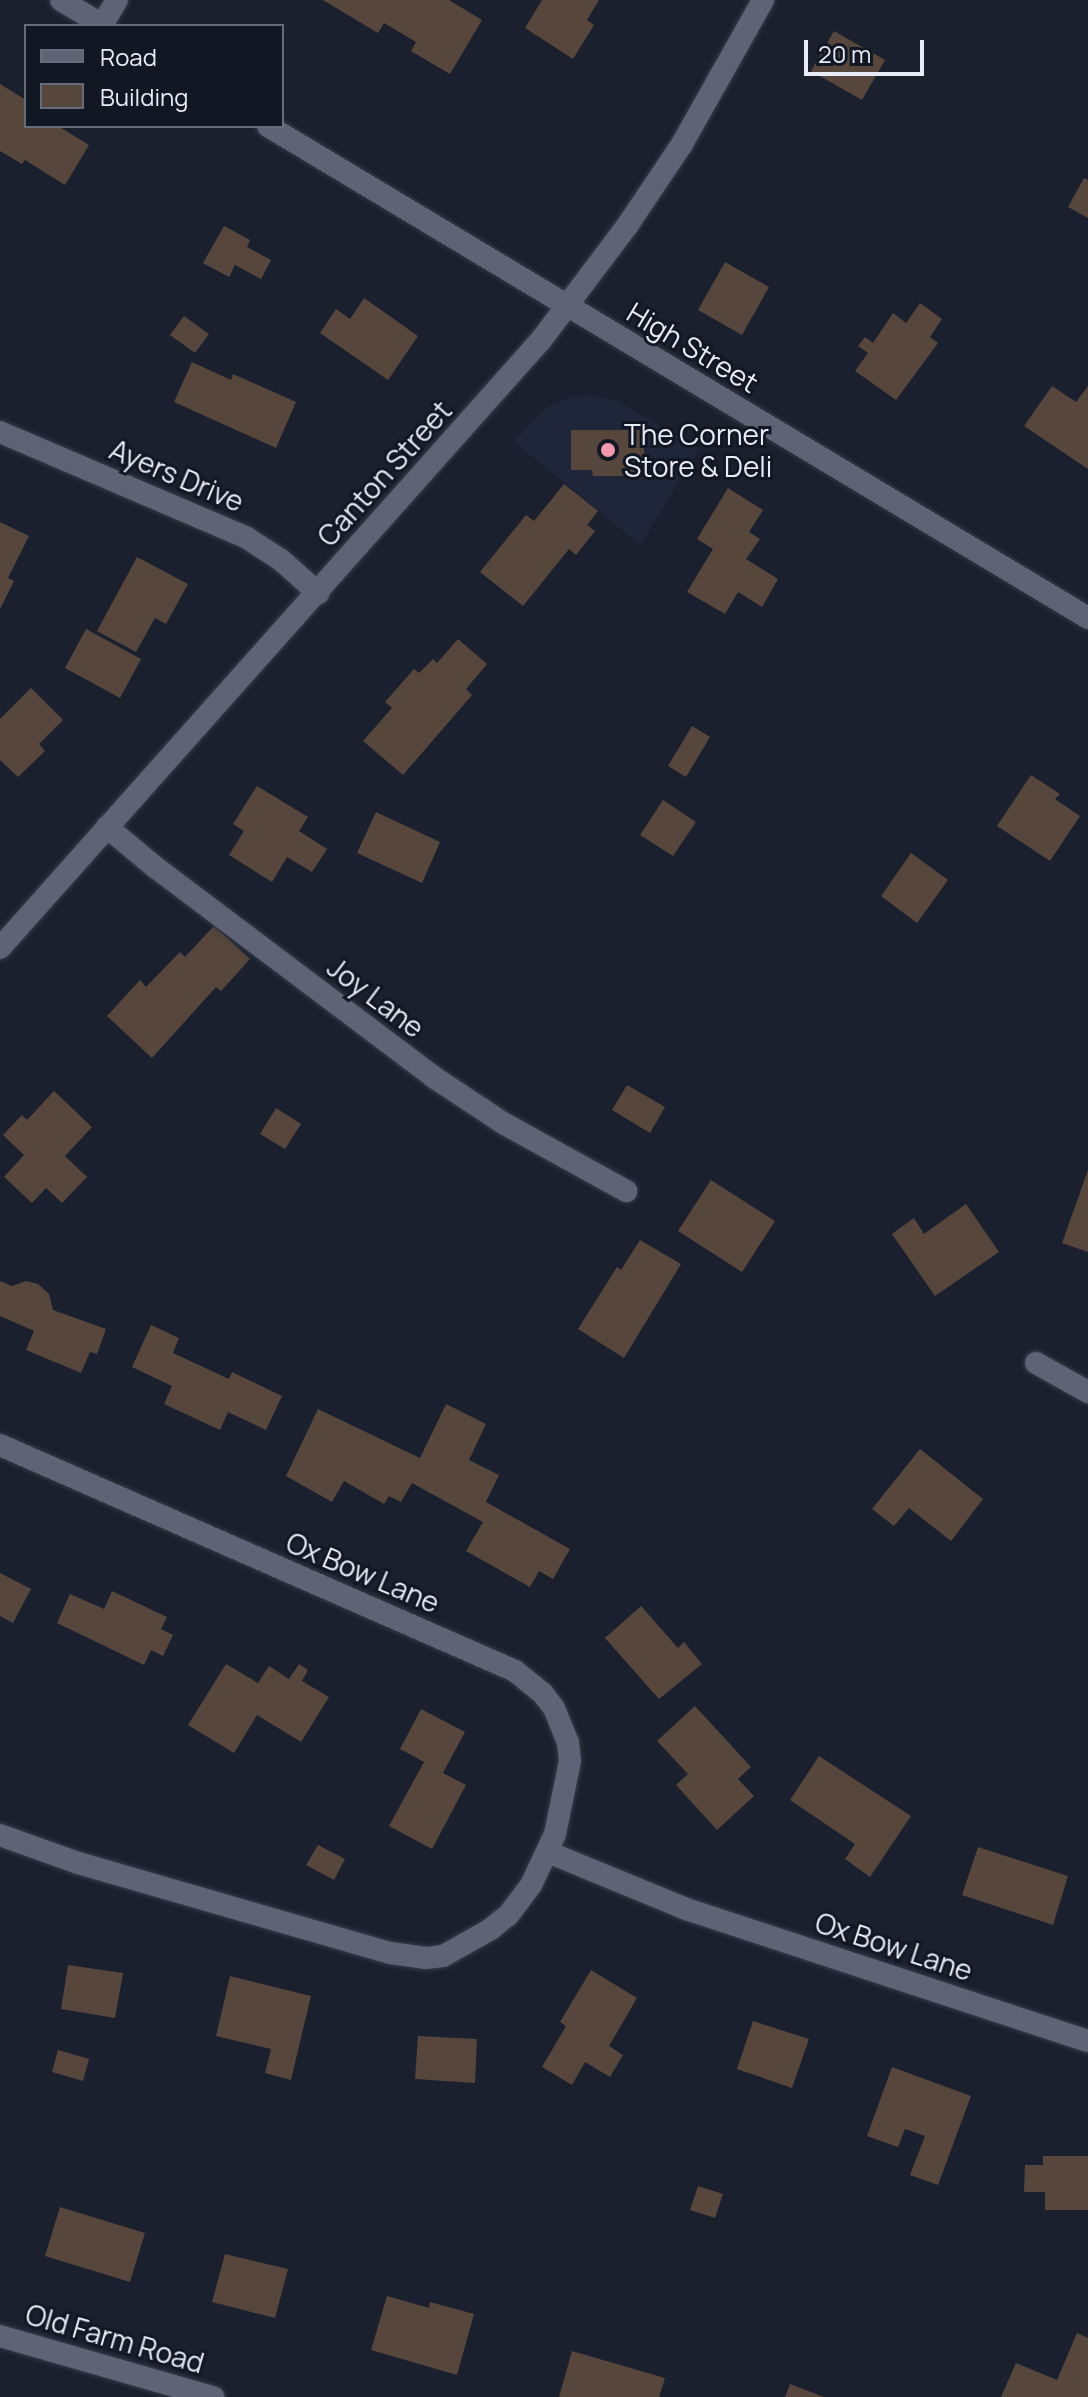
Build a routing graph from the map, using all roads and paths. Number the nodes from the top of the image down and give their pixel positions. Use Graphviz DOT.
graph roads {
  1 [pos="61,0"];
  2 [pos="117,0"];
  3 [pos="763,0"];
  4 [pos="100,24"];
  5 [pos="104,24"];
  6 [pos="271,128"];
  7 [pos="567,307"];
  8 [pos="0,432"];
  9 [pos="318,593"];
  10 [pos="1088,618"];
  11 [pos="107,827"];
  12 [pos="0,948"];
  13 [pos="626,1191"];
  14 [pos="1036,1363"];
  15 [pos="1088,1392"];
  16 [pos="0,1445"];
  17 [pos="0,1835"];
  18 [pos="548,1852"];
  19 [pos="1088,2041"];
  20 [pos="0,2336"];
  21 [pos="213,2397"];
  1 -- 4 [label="street"];
  2 -- 5 [label="street"];
  3 -- 7 [label="street, Canton Street"];
  6 -- 7 [label="street, High Street"];
  7 -- 9 [label="street, Canton Street"];
  7 -- 10 [label="street, High Street"];
  8 -- 9 [label="street, Ayers Drive"];
  9 -- 11 [label="street, Canton Street"];
  11 -- 12 [label="street, Canton Street"];
  11 -- 13 [label="street, Joy Lane"];
  14 -- 15 [label="street"];
  16 -- 18 [label="street, Ox Bow Lane"];
  17 -- 18 [label="street, Ox Bow Lane"];
  18 -- 19 [label="street, Ox Bow Lane"];
  20 -- 21 [label="street, Old Farm Road"];
}
